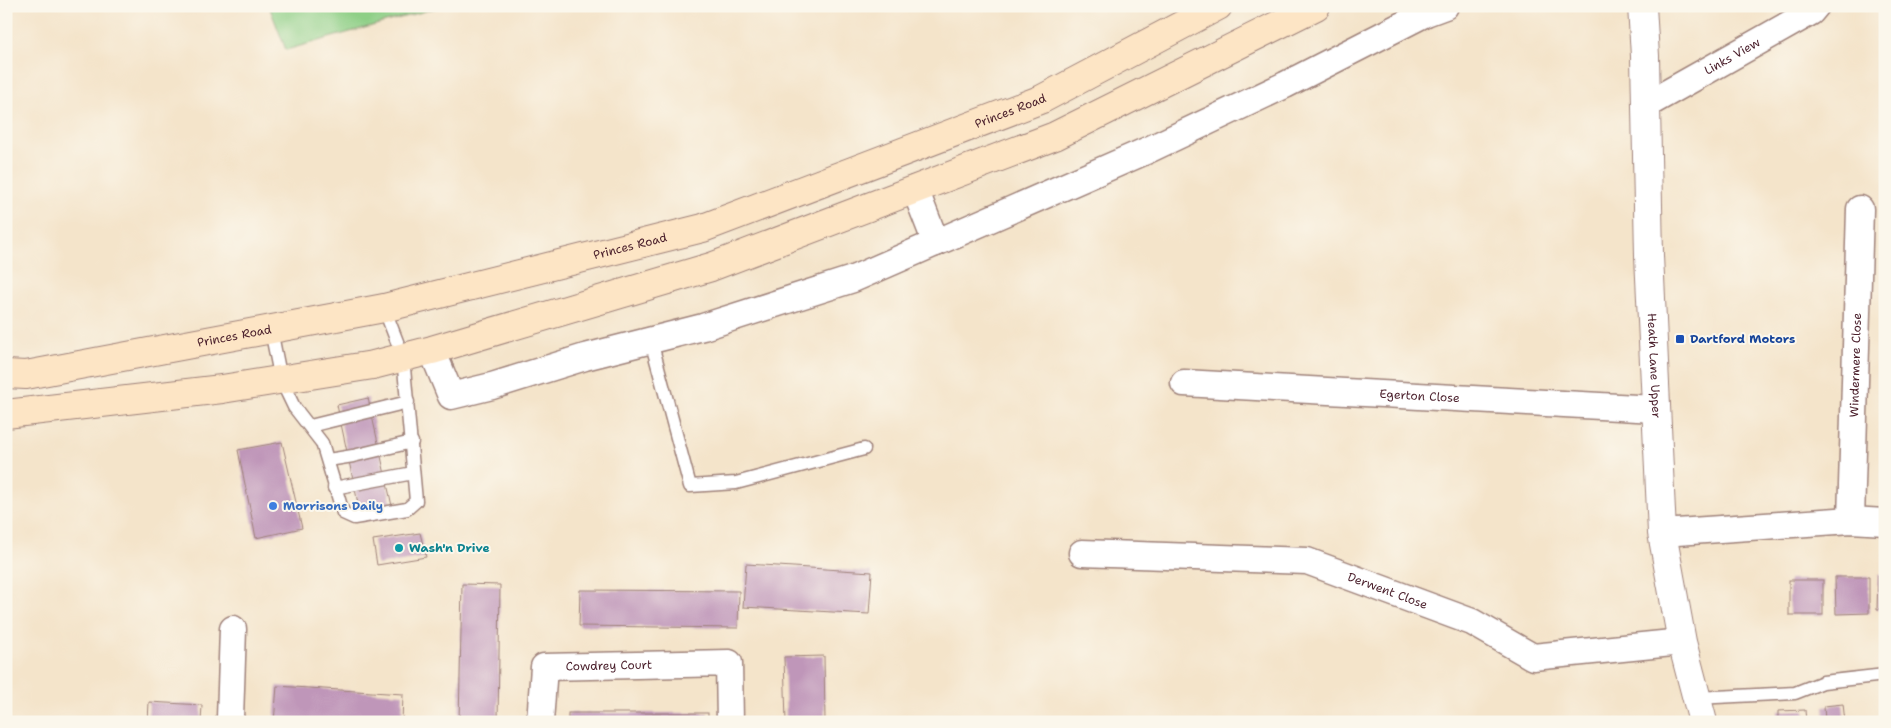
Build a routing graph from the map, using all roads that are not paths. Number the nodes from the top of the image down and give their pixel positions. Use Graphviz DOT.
graph roads {
  1 [pos="1218,6"];
  2 [pos="1316,6"];
  3 [pos="1445,6"];
  4 [pos="1816,6"];
  5 [pos="1643,7"];
  6 [pos="1646,105"];
  7 [pos="914,190"];
  8 [pos="1860,209"];
  9 [pos="936,243"];
  10 [pos="384,308"];
  11 [pos="271,330"];
  12 [pos="651,341"];
  13 [pos="432,350"];
  14 [pos="403,358"];
  15 [pos="6,374"];
  16 [pos="281,380"];
  17 [pos="1184,383"];
  18 [pos="408,402"];
  19 [pos="1655,409"];
  20 [pos="6,414"];
  21 [pos="310,426"];
  22 [pos="412,442"];
  23 [pos="864,448"];
  24 [pos="328,460"];
  25 [pos="413,473"];
  26 [pos="334,488"];
  27 [pos="1852,520"];
  28 [pos="1885,522"];
  29 [pos="1662,533"];
  30 [pos="1082,553"];
  31 [pos="233,629"];
  32 [pos="1682,642"];
  33 [pos="1885,675"];
  34 [pos="1699,710"];
  35 [pos="232,722"];
  36 [pos="540,722"];
  37 [pos="730,722"];
  1 -- 10 [label="main road, Princes Road"];
  2 -- 7 [label="main road"];
  3 -- 9 [label="street"];
  4 -- 6 [label="street, Links View"];
  5 -- 6 [label="street, Heath Lane Upper"];
  6 -- 19 [label="street, Heath Lane Upper"];
  7 -- 9 [label="street"];
  7 -- 13 [label="main road"];
  8 -- 27 [label="street, Windermere Close"];
  9 -- 12 [label="street"];
  10 -- 11 [label="main road, Princes Road"];
  10 -- 14 [label="lane"];
  11 -- 15 [label="main road, Princes Road"];
  11 -- 16 [label="lane"];
  12 -- 13 [label="street"];
  12 -- 23 [label="lane"];
  13 -- 14 [label="main road"];
  14 -- 16 [label="main road"];
  14 -- 18 [label="lane"];
  16 -- 20 [label="main road"];
  16 -- 21 [label="lane"];
  17 -- 19 [label="street, Egerton Close"];
  18 -- 21 [label="lane"];
  18 -- 22 [label="lane"];
  19 -- 29 [label="street, Heath Lane Upper"];
  21 -- 24 [label="lane"];
  22 -- 24 [label="lane"];
  22 -- 25 [label="lane"];
  24 -- 26 [label="lane"];
  25 -- 26 [label="lane"];
  25 -- 26 [label="lane"];
  27 -- 28 [label="street"];
  27 -- 29 [label="street"];
  29 -- 32 [label="street, Heath Lane Upper"];
  30 -- 32 [label="street, Derwent Close"];
  31 -- 35 [label="street"];
  32 -- 34 [label="street, Heath Lane Upper"];
  33 -- 34 [label="lane"];
  36 -- 37 [label="street, Cowdrey Court"];
}
